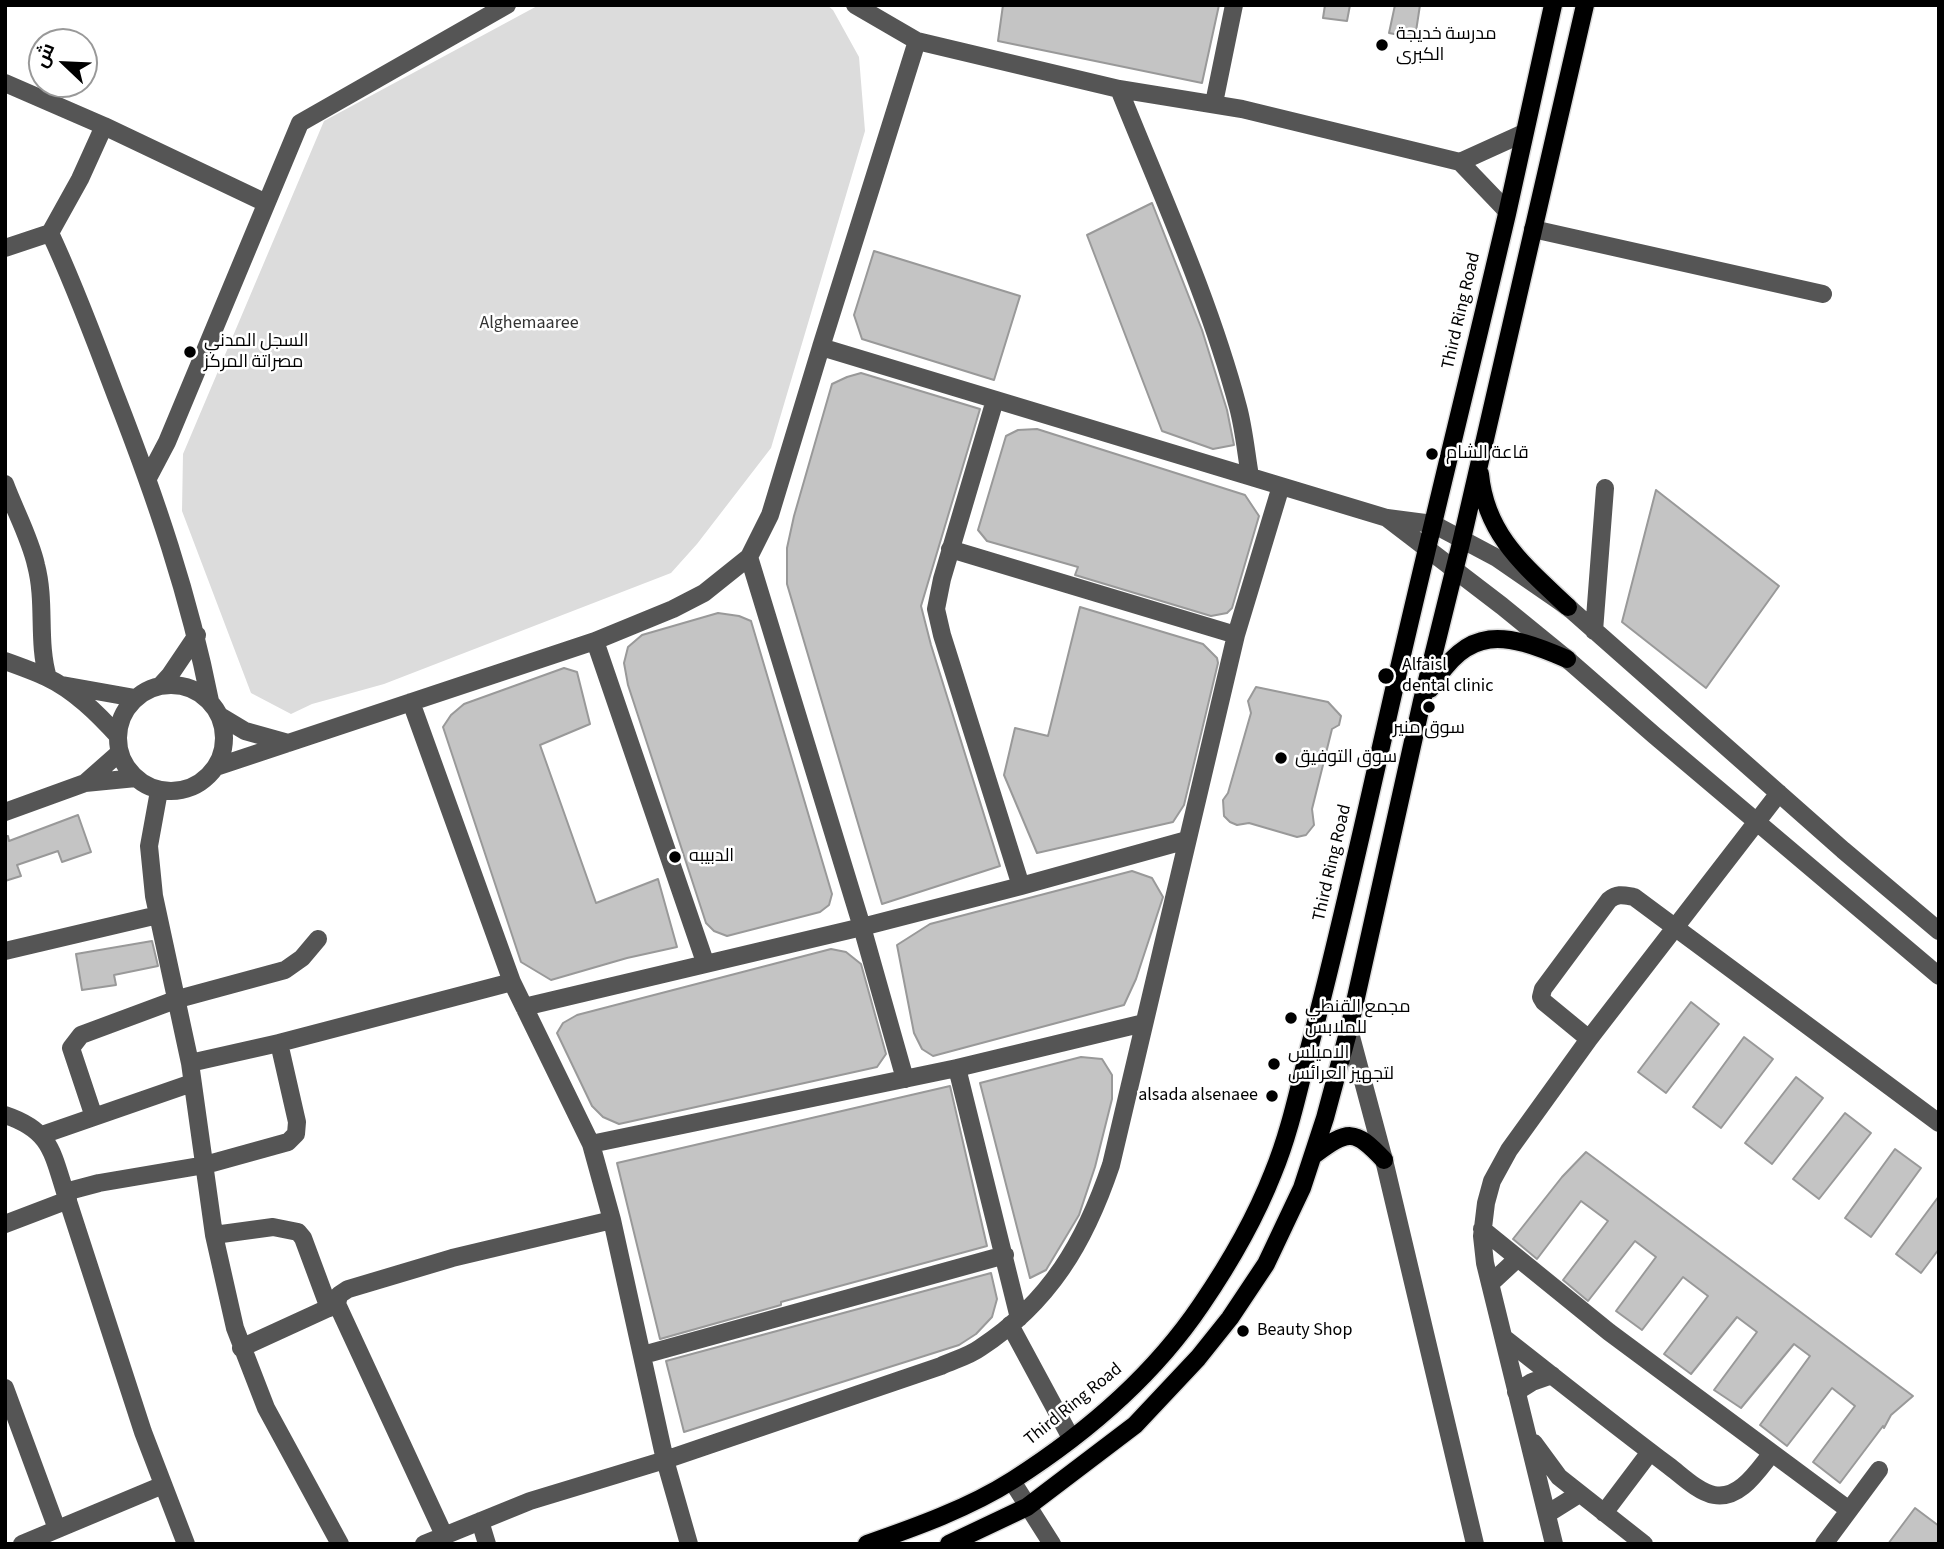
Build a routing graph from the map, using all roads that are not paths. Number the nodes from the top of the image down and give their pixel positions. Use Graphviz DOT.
graph roads {
  1 [pos="507,5"];
  2 [pos="855,5"];
  3 [pos="1234,5"];
  4 [pos="1553,5"];
  5 [pos="1585,5"];
  6 [pos="917,41"];
  7 [pos="5,83"];
  8 [pos="1119,89"];
  9 [pos="1214,103"];
  10 [pos="103,126"];
  11 [pos="1524,133"];
  12 [pos="1460,162"];
  13 [pos="266,204"];
  14 [pos="1507,211"];
  15 [pos="1533,229"];
  16 [pos="50,233"];
  17 [pos="5,248"];
  18 [pos="1824,294"];
  19 [pos="821,347"];
  20 [pos="995,400"];
  21 [pos="1479,463"];
  22 [pos="1250,476"];
  23 [pos="148,478"];
  24 [pos="5,484"];
  25 [pos="1281,486"];
  26 [pos="1605,488"];
  27 [pos="1387,518"];
  28 [pos="1433,524"];
  29 [pos="1462,539"];
  30 [pos="950,549"];
  31 [pos="1427,550"];
  32 [pos="749,557"];
  33 [pos="1454,570"];
  34 [pos="1568,607"];
  35 [pos="1594,631"];
  36 [pos="197,635"];
  37 [pos="1236,635"];
  38 [pos="595,641"];
  39 [pos="1567,659"];
  40 [pos="5,661"];
  41 [pos="53,681"];
  42 [pos="160,686"];
  43 [pos="135,698"];
  44 [pos="1422,701"];
  45 [pos="411,702"];
  46 [pos="215,708"];
  47 [pos="288,743"];
  48 [pos="118,745"];
  49 [pos="216,767"];
  50 [pos="136,778"];
  51 [pos="85,783"];
  52 [pos="159,791"];
  53 [pos="1779,793"];
  54 [pos="5,812"];
  55 [pos="1758,822"];
  56 [pos="1187,840"];
  57 [pos="1021,886"];
  58 [pos="158,915"];
  59 [pos="862,927"];
  60 [pos="1675,929"];
  61 [pos="1939,931"];
  62 [pos="318,939"];
  63 [pos="5,951"];
  64 [pos="705,962"];
  65 [pos="1939,976"];
  66 [pos="512,982"];
  67 [pos="178,999"];
  68 [pos="524,1007"];
  69 [pos="1144,1023"];
  70 [pos="1349,1029"];
  71 [pos="1589,1039"];
  72 [pos="279,1043"];
  73 [pos="190,1063"];
  74 [pos="957,1068"];
  75 [pos="905,1079"];
  76 [pos="192,1083"];
  77 [pos="5,1115"];
  78 [pos="94,1117"];
  79 [pos="1939,1123"];
  80 [pos="42,1135"];
  81 [pos="591,1144"];
  82 [pos="1314,1155"];
  83 [pos="1384,1160"];
  84 [pos="205,1165"];
  85 [pos="67,1196"];
  86 [pos="612,1220"];
  87 [pos="5,1224"];
  88 [pos="1482,1229"];
  89 [pos="214,1235"];
  90 [pos="1005,1255"];
  91 [pos="1518,1258"];
  92 [pos="1490,1284"];
  93 [pos="333,1306"];
  94 [pos="1015,1322"];
  95 [pos="1503,1338"];
  96 [pos="242,1348"];
  97 [pos="643,1355"];
  98 [pos="1552,1376"];
  99 [pos="5,1388"];
  100 [pos="1516,1392"];
  101 [pos="1524,1424"];
  102 [pos="1071,1438"];
  103 [pos="1650,1452"];
  104 [pos="1772,1453"];
  105 [pos="665,1460"];
  106 [pos="1879,1470"];
  107 [pos="1012,1481"];
  108 [pos="163,1485"];
  109 [pos="1579,1494"];
  110 [pos="1027,1507"];
  111 [pos="1849,1510"];
  112 [pos="1604,1513"];
  113 [pos="1547,1514"];
  114 [pos="480,1521"];
  115 [pos="57,1529"];
  116 [pos="444,1535"];
  117 [pos="22,1544"];
  118 [pos="186,1544"];
  119 [pos="340,1544"];
  120 [pos="424,1544"];
  121 [pos="487,1544"];
  122 [pos="689,1544"];
  123 [pos="867,1544"];
  124 [pos="949,1544"];
  125 [pos="1052,1544"];
  126 [pos="1475,1544"];
  127 [pos="1554,1544"];
  128 [pos="1644,1544"];
  129 [pos="1824,1544"];
  1 -- 13 [label="street"];
  2 -- 6 [label="street"];
  3 -- 9 [label="street"];
  4 -- 11 [label="main road, Third Ring Road"];
  5 -- 15 [label="main road"];
  6 -- 8 [label="street"];
  6 -- 19 [label="street"];
  7 -- 10 [label="street"];
  8 -- 9 [label="street"];
  8 -- 22 [label="street"];
  9 -- 12 [label="street"];
  10 -- 13 [label="street"];
  10 -- 16 [label="street"];
  11 -- 12 [label="street"];
  11 -- 14 [label="main road, Third Ring Road"];
  12 -- 14 [label="street"];
  13 -- 23 [label="street"];
  14 -- 28 [label="main road, Third Ring Road"];
  15 -- 18 [label="street"];
  15 -- 21 [label="main road"];
  16 -- 17 [label="street"];
  16 -- 23 [label="street"];
  19 -- 20 [label="street"];
  19 -- 32 [label="street"];
  20 -- 22 [label="street"];
  20 -- 30 [label="street"];
  21 -- 29 [label="main road"];
  21 -- 34 [label="main road"];
  22 -- 25 [label="street"];
  23 -- 36 [label="street"];
  24 -- 41 [label="street"];
  25 -- 27 [label="street"];
  25 -- 37 [label="street"];
  26 -- 35 [label="street"];
  27 -- 28 [label="street"];
  27 -- 31 [label="street"];
  28 -- 29 [label="street"];
  28 -- 31 [label="main road, Third Ring Road"];
  29 -- 33 [label="main road"];
  29 -- 34 [label="street"];
  30 -- 37 [label="street"];
  30 -- 57 [label="street"];
  31 -- 33 [label="street"];
  31 -- 102 [label="main road, Third Ring Road"];
  32 -- 38 [label="street"];
  32 -- 59 [label="street"];
  33 -- 39 [label="street"];
  33 -- 44 [label="main road"];
  34 -- 35 [label="street"];
  35 -- 53 [label="street"];
  36 -- 42 [label="street"];
  36 -- 46 [label="street"];
  37 -- 56 [label="street"];
  38 -- 45 [label="street"];
  38 -- 64 [label="street"];
  39 -- 44 [label="main road"];
  39 -- 55 [label="street"];
  40 -- 41 [label="street"];
  41 -- 43 [label="street"];
  41 -- 48 [label="street"];
  42 -- 43 [label="street"];
  42 -- 46 [label="street"];
  43 -- 48 [label="street"];
  44 -- 70 [label="main road"];
  45 -- 47 [label="street"];
  45 -- 66 [label="street"];
  46 -- 47 [label="street"];
  46 -- 49 [label="street"];
  47 -- 49 [label="street"];
  48 -- 50 [label="street"];
  48 -- 51 [label="street"];
  49 -- 52 [label="street"];
  50 -- 51 [label="street"];
  50 -- 52 [label="street"];
  51 -- 54 [label="street"];
  52 -- 58 [label="street"];
  53 -- 55 [label="street"];
  53 -- 61 [label="street"];
  55 -- 60 [label="street"];
  55 -- 65 [label="street"];
  56 -- 57 [label="street"];
  56 -- 69 [label="street"];
  57 -- 59 [label="street"];
  58 -- 63 [label="street"];
  58 -- 67 [label="street"];
  59 -- 64 [label="street"];
  59 -- 75 [label="street"];
  60 -- 71 [label="street"];
  60 -- 71 [label="street"];
  60 -- 79 [label="street"];
  62 -- 67 [label="street"];
  64 -- 68 [label="street"];
  66 -- 68 [label="street"];
  66 -- 72 [label="street"];
  67 -- 73 [label="street"];
  67 -- 78 [label="street"];
  68 -- 81 [label="street"];
  69 -- 74 [label="street"];
  69 -- 94 [label="street"];
  70 -- 82 [label="main road"];
  70 -- 83 [label="street"];
  71 -- 88 [label="street"];
  72 -- 73 [label="street"];
  72 -- 84 [label="street"];
  73 -- 76 [label="street"];
  74 -- 75 [label="street"];
  74 -- 90 [label="street"];
  75 -- 81 [label="street"];
  76 -- 78 [label="street"];
  76 -- 84 [label="street"];
  77 -- 80 [label="street"];
  78 -- 80 [label="street"];
  80 -- 85 [label="street"];
  81 -- 86 [label="street"];
  82 -- 83 [label="main road"];
  82 -- 110 [label="main road"];
  83 -- 126 [label="street"];
  84 -- 85 [label="street"];
  84 -- 89 [label="street"];
  85 -- 87 [label="street"];
  85 -- 108 [label="street"];
  86 -- 93 [label="street"];
  86 -- 97 [label="street"];
  88 -- 91 [label="street"];
  88 -- 92 [label="street"];
  89 -- 93 [label="street"];
  89 -- 96 [label="street"];
  90 -- 94 [label="street"];
  90 -- 97 [label="street"];
  91 -- 92 [label="street"];
  91 -- 104 [label="street"];
  92 -- 95 [label="street"];
  93 -- 96 [label="street"];
  93 -- 116 [label="street"];
  94 -- 102 [label="street"];
  94 -- 105 [label="street"];
  95 -- 98 [label="street"];
  95 -- 100 [label="street"];
  96 -- 119 [label="street"];
  97 -- 105 [label="street"];
  98 -- 100 [label="street"];
  98 -- 103 [label="street"];
  99 -- 115 [label="street"];
  100 -- 101 [label="street"];
  101 -- 109 [label="street"];
  101 -- 113 [label="street"];
  102 -- 107 [label="main road, Third Ring Road"];
  103 -- 104 [label="street"];
  103 -- 112 [label="street"];
  104 -- 111 [label="street"];
  105 -- 114 [label="street"];
  105 -- 122 [label="street"];
  106 -- 111 [label="street"];
  107 -- 110 [label="street"];
  107 -- 123 [label="main road, Third Ring Road"];
  108 -- 115 [label="street"];
  108 -- 118 [label="street"];
  109 -- 112 [label="street"];
  109 -- 113 [label="street"];
  110 -- 124 [label="main road"];
  110 -- 125 [label="street"];
  111 -- 129 [label="street"];
  112 -- 128 [label="street"];
  113 -- 127 [label="street"];
  114 -- 116 [label="street"];
  114 -- 121 [label="street"];
  115 -- 117 [label="street"];
  116 -- 120 [label="street"];
}
